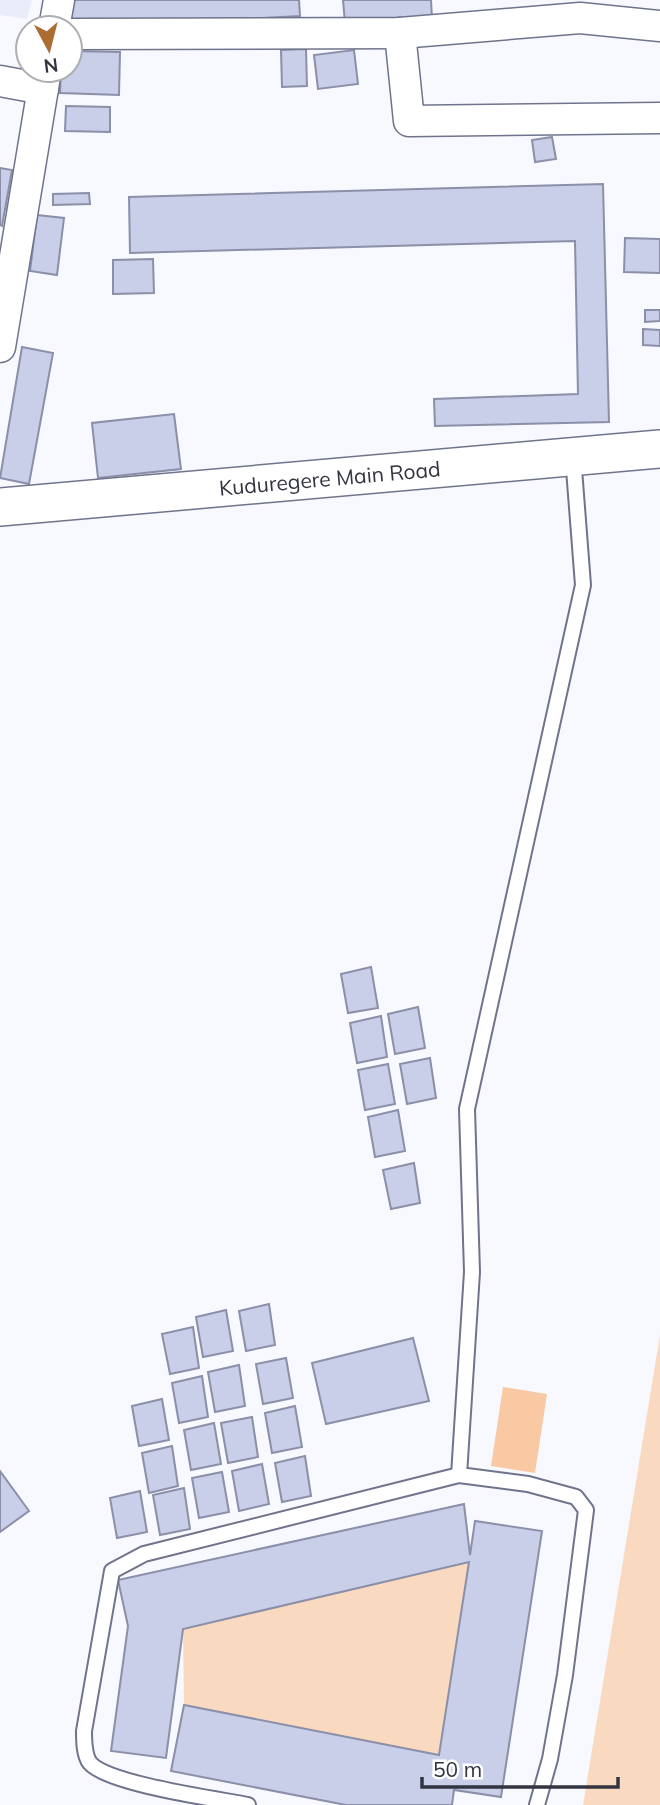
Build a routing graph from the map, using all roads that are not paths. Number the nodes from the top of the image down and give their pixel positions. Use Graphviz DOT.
graph roads {
  1 [pos="660,26"];
  2 [pos="400,33"];
  3 [pos="84,34"];
  4 [pos="44,84"];
  5 [pos="660,118"];
  6 [pos="0,346"];
  7 [pos="660,449"];
  8 [pos="573,455"];
  9 [pos="0,508"];
  10 [pos="458,1475"];
  11 [pos="248,1805"];
  12 [pos="537,1805"];
  1 -- 2 [label="street"];
  2 -- 3 [label="street"];
  2 -- 5 [label="street"];
  4 -- 6 [label="street"];
  7 -- 8 [label="street, Kuduregere Main Road"];
  8 -- 9 [label="street, Kuduregere Main Road"];
  8 -- 10 [label="lane"];
  10 -- 11 [label="lane"];
  10 -- 12 [label="lane"];
}
